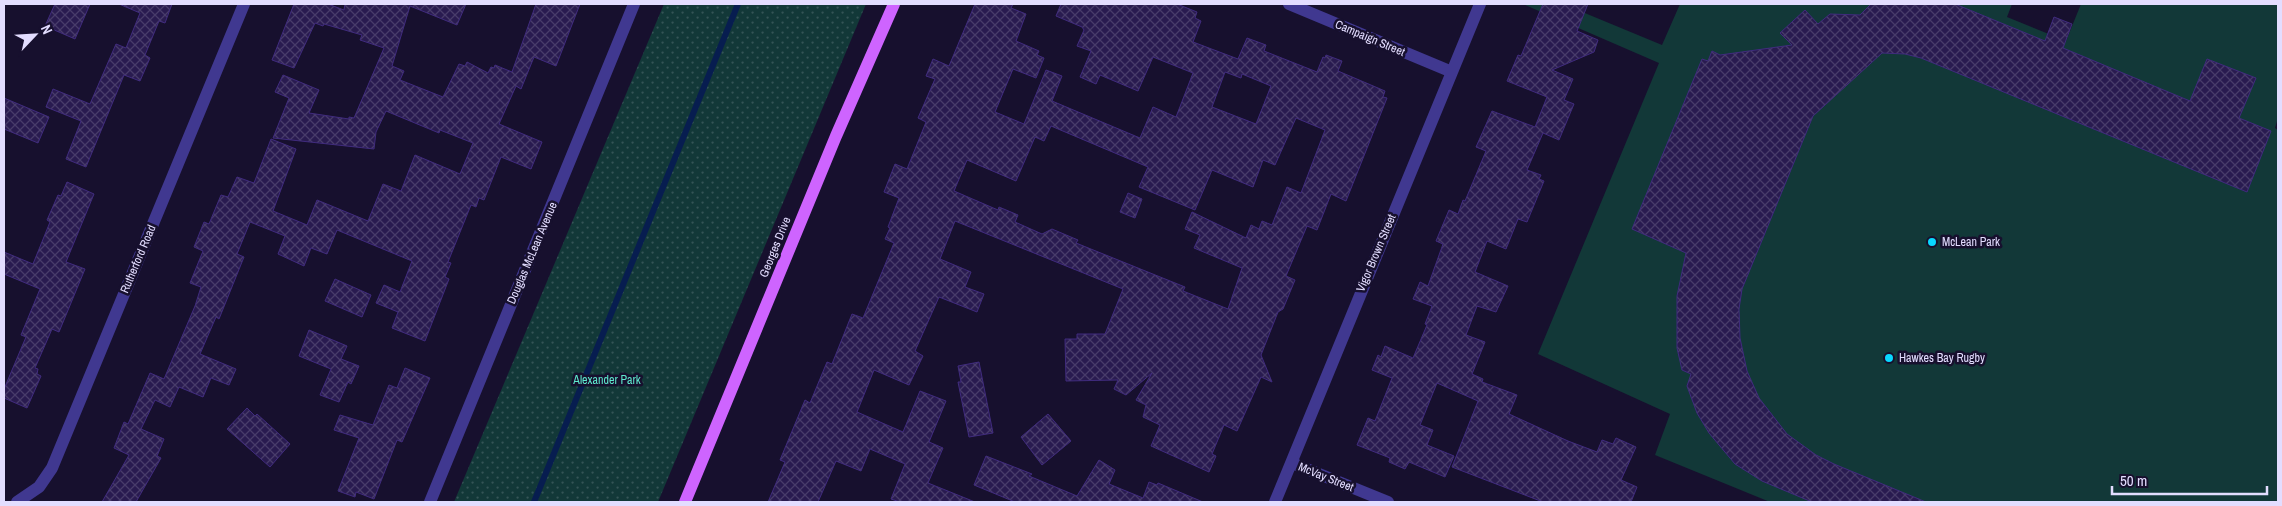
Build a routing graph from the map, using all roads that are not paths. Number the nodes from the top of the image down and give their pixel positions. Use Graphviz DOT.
graph roads {
  1 [pos="244,4"];
  2 [pos="634,4"];
  3 [pos="894,4"];
  4 [pos="1289,4"];
  5 [pos="1480,4"];
  6 [pos="1452,72"];
  7 [pos="1292,463"];
  8 [pos="17,502"];
  9 [pos="430,502"];
  10 [pos="686,502"];
  11 [pos="1275,502"];
  12 [pos="1388,502"];
  1 -- 8 [label="street, Rutherford Road"];
  2 -- 9 [label="street, Douglas McLean Avenue"];
  3 -- 10 [label="main road, Georges Drive"];
  4 -- 6 [label="street, Campaign Street"];
  5 -- 6 [label="street, Vigor Brown Street"];
  6 -- 7 [label="street, Vigor Brown Street"];
  7 -- 11 [label="street, Vigor Brown Street"];
  7 -- 12 [label="street, McVay Street"];
}
